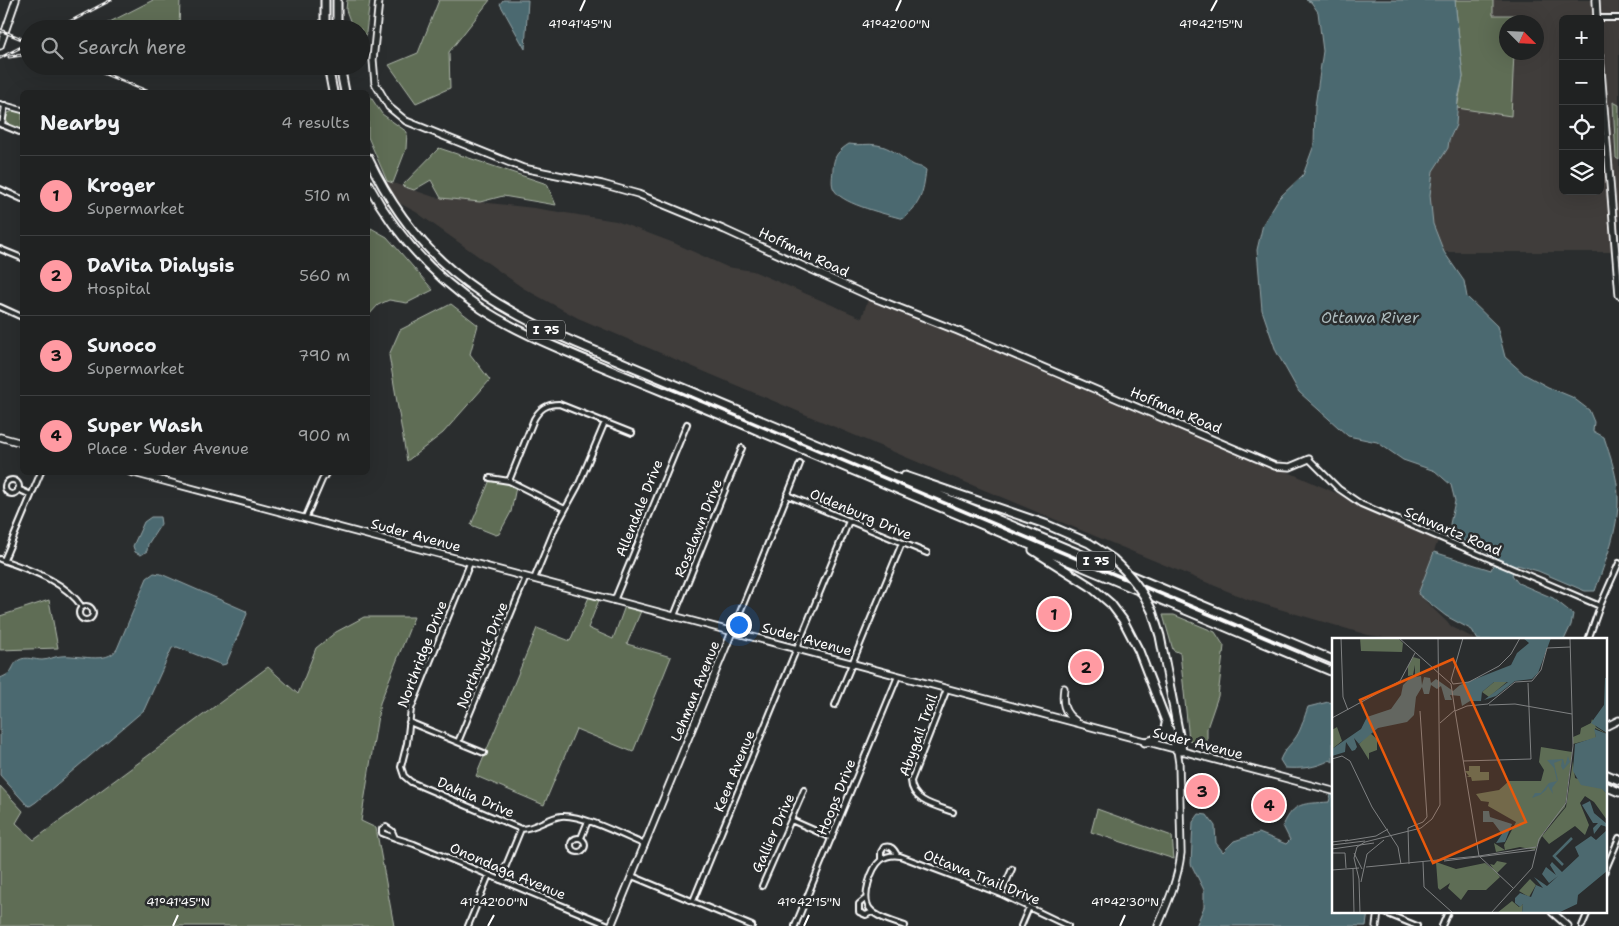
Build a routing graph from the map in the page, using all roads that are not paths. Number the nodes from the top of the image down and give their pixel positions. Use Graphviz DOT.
graph roads {
  1 [pos="16,0"];
  2 [pos="325,0"];
  3 [pos="337,0"];
  4 [pos="379,0"];
  5 [pos="1596,0"];
  6 [pos="1597,15"];
  7 [pos="1604,18"];
  8 [pos="1619,18"];
  9 [pos="325,20"];
  10 [pos="337,20"];
  11 [pos="0,46"];
  12 [pos="1600,60"];
  13 [pos="330,75"];
  14 [pos="342,75"];
  15 [pos="333,90"];
  16 [pos="345,90"];
  17 [pos="2,105"];
  18 [pos="20,110"];
  19 [pos="1,124"];
  20 [pos="20,132"];
  21 [pos="370,163"];
  22 [pos="370,187"];
  23 [pos="0,189"];
  24 [pos="20,197"];
  25 [pos="0,249"];
  26 [pos="20,257"];
  27 [pos="1619,296"];
  28 [pos="0,307"];
  29 [pos="20,315"];
  30 [pos="604,422"];
  31 [pos="687,424"];
  32 [pos="632,433"];
  33 [pos="0,437"];
  34 [pos="20,442"];
  35 [pos="742,448"];
  36 [pos="1309,459"];
  37 [pos="860,462"];
  38 [pos="800,464"];
  39 [pos="40,475"];
  40 [pos="141,475"];
  41 [pos="325,475"];
  42 [pos="490,478"];
  43 [pos="509,481"];
  44 [pos="18,489"];
  45 [pos="32,494"];
  46 [pos="787,495"];
  47 [pos="565,509"];
  48 [pos="306,519"];
  49 [pos="849,521"];
  50 [pos="1018,540"];
  51 [pos="902,543"];
  52 [pos="927,553"];
  53 [pos="2,560"];
  54 [pos="470,563"];
  55 [pos="1619,563"];
  56 [pos="526,577"];
  57 [pos="534,579"];
  58 [pos="614,600"];
  59 [pos="1600,606"];
  60 [pos="82,607"];
  61 [pos="674,616"];
  62 [pos="732,632"];
  63 [pos="1589,638"];
  64 [pos="797,649"];
  65 [pos="1332,660"];
  66 [pos="853,664"];
  67 [pos="1332,672"];
  68 [pos="898,676"];
  69 [pos="1064,688"];
  70 [pos="947,689"];
  71 [pos="836,705"];
  72 [pos="409,722"];
  73 [pos="1166,723"];
  74 [pos="1083,724"];
  75 [pos="458,742"];
  76 [pos="1145,742"];
  77 [pos="1179,751"];
  78 [pos="484,753"];
  79 [pos="1606,774"];
  80 [pos="1619,780"];
  81 [pos="411,782"];
  82 [pos="1606,786"];
  83 [pos="804,790"];
  84 [pos="1330,790"];
  85 [pos="1619,792"];
  86 [pos="953,812"];
  87 [pos="791,820"];
  88 [pos="588,821"];
  89 [pos="521,829"];
  90 [pos="395,838"];
  91 [pos="581,838"];
  92 [pos="832,838"];
  93 [pos="1619,838"];
  94 [pos="645,844"];
  95 [pos="897,855"];
  96 [pos="881,860"];
  97 [pos="1012,869"];
  98 [pos="1606,869"];
  99 [pos="489,875"];
  100 [pos="632,876"];
  101 [pos="500,880"];
  102 [pos="762,886"];
  103 [pos="1001,894"];
  104 [pos="865,899"];
  105 [pos="693,901"];
  106 [pos="1028,907"];
  107 [pos="872,912"];
  108 [pos="1388,914"];
  109 [pos="1447,914"];
  110 [pos="1554,914"];
  111 [pos="1587,914"];
  112 [pos="468,926"];
  113 [pos="611,926"];
  114 [pos="752,926"];
  115 [pos="795,926"];
  116 [pos="905,926"];
  117 [pos="1020,926"];
  118 [pos="1068,926"];
  119 [pos="1158,926"];
  120 [pos="1417,926"];
  121 [pos="1442,926"];
  122 [pos="1568,926"];
  123 [pos="1582,926"];
  1 -- 11 [label="street"];
  2 -- 9 [label="highway"];
  3 -- 10 [label="highway"];
  4 -- 36 [label="street, Hoffman Road"];
  5 -- 6 [label="street"];
  7 -- 8 [label="street"];
  12 -- 27 [label="street"];
  13 -- 15 [label="highway"];
  14 -- 16 [label="highway"];
  17 -- 18 [label="street"];
  17 -- 19 [label="street"];
  19 -- 20 [label="street"];
  21 -- 37 [label="highway, I 75"];
  22 -- 50 [label="highway, I 75"];
  23 -- 24 [label="street"];
  25 -- 26 [label="street"];
  28 -- 29 [label="street"];
  30 -- 32 [label="street"];
  30 -- 43 [label="street"];
  30 -- 47 [label="street"];
  31 -- 58 [label="street, Allendale Drive"];
  33 -- 34 [label="street"];
  35 -- 61 [label="street, Roselawn Drive"];
  36 -- 59 [label="street, Schwartz Road"];
  37 -- 65 [label="highway, I 75"];
  37 -- 77 [label="highway, bridge"];
  38 -- 46 [label="street, Lehman Avenue"];
  39 -- 45 [label="street"];
  40 -- 48 [label="street, Suder Avenue"];
  41 -- 48 [label="street"];
  42 -- 43 [label="street"];
  43 -- 47 [label="street"];
  44 -- 45 [label="street"];
  45 -- 53 [label="street"];
  46 -- 49 [label="street, Oldenburg Drive"];
  46 -- 62 [label="street, Lehman Avenue"];
  47 -- 57 [label="street"];
  48 -- 54 [label="street, Suder Avenue"];
  49 -- 51 [label="street, Oldenburg Drive"];
  49 -- 64 [label="street, Keen Avenue"];
  50 -- 67 [label="highway, I 75"];
  50 -- 73 [label="highway"];
  51 -- 52 [label="street, Oldenburg Drive"];
  51 -- 66 [label="street"];
  53 -- 60 [label="street"];
  54 -- 56 [label="street, Suder Avenue"];
  54 -- 72 [label="street, Northridge Drive"];
  55 -- 59 [label="street"];
  56 -- 57 [label="street, Suder Avenue"];
  56 -- 75 [label="street, Northwyck Drive"];
  57 -- 58 [label="street, Suder Avenue"];
  58 -- 61 [label="street, Suder Avenue"];
  59 -- 63 [label="street"];
  61 -- 62 [label="street, Suder Avenue"];
  62 -- 64 [label="street, Suder Avenue"];
  62 -- 94 [label="street, Lehman Avenue"];
  64 -- 66 [label="street, Suder Avenue"];
  64 -- 105 [label="street, Keen Avenue"];
  66 -- 68 [label="street, Suder Avenue"];
  66 -- 71 [label="street"];
  68 -- 70 [label="street, Suder Avenue"];
  68 -- 92 [label="street, Hoops Drive"];
  69 -- 74 [label="street"];
  70 -- 74 [label="street, Suder Avenue"];
  70 -- 86 [label="street, Abygail Trail"];
  72 -- 75 [label="street"];
  72 -- 81 [label="street, Northridge Drive"];
  73 -- 76 [label="highway"];
  73 -- 77 [label="highway"];
  74 -- 76 [label="street, Suder Avenue"];
  75 -- 78 [label="street"];
  76 -- 77 [label="street, Suder Avenue"];
  77 -- 84 [label="street, Suder Avenue"];
  77 -- 119 [label="street"];
  79 -- 80 [label="highway"];
  81 -- 89 [label="street, Dahlia Drive"];
  82 -- 85 [label="highway"];
  83 -- 87 [label="street, Gallier Drive"];
  87 -- 92 [label="street"];
  87 -- 102 [label="street, Gallier Drive"];
  88 -- 89 [label="street, Dahlia Drive"];
  88 -- 91 [label="street"];
  88 -- 94 [label="street, Dahlia Drive"];
  89 -- 101 [label="street"];
  90 -- 99 [label="street, Onondaga Avenue"];
  92 -- 115 [label="street, Hoops Drive"];
  93 -- 98 [label="street"];
  94 -- 100 [label="street, Lehman Avenue"];
  95 -- 96 [label="street, Ottawa Trail Drive"];
  95 -- 96 [label="street"];
  95 -- 103 [label="street, Ottawa Trail Drive"];
  96 -- 104 [label="street"];
  97 -- 103 [label="street"];
  99 -- 101 [label="street, Onondaga Avenue"];
  99 -- 112 [label="street"];
  100 -- 105 [label="street"];
  100 -- 113 [label="street, Lehman Avenue"];
  101 -- 113 [label="street, Onondaga Avenue"];
  103 -- 106 [label="street, Ottawa Trail Drive"];
  104 -- 107 [label="street"];
  104 -- 107 [label="street"];
  105 -- 114 [label="street"];
  106 -- 117 [label="street"];
  106 -- 118 [label="street, Ottawa Trail Drive"];
  107 -- 116 [label="street"];
  108 -- 120 [label="street"];
  109 -- 121 [label="street"];
  110 -- 122 [label="street"];
  111 -- 123 [label="street"];
}
